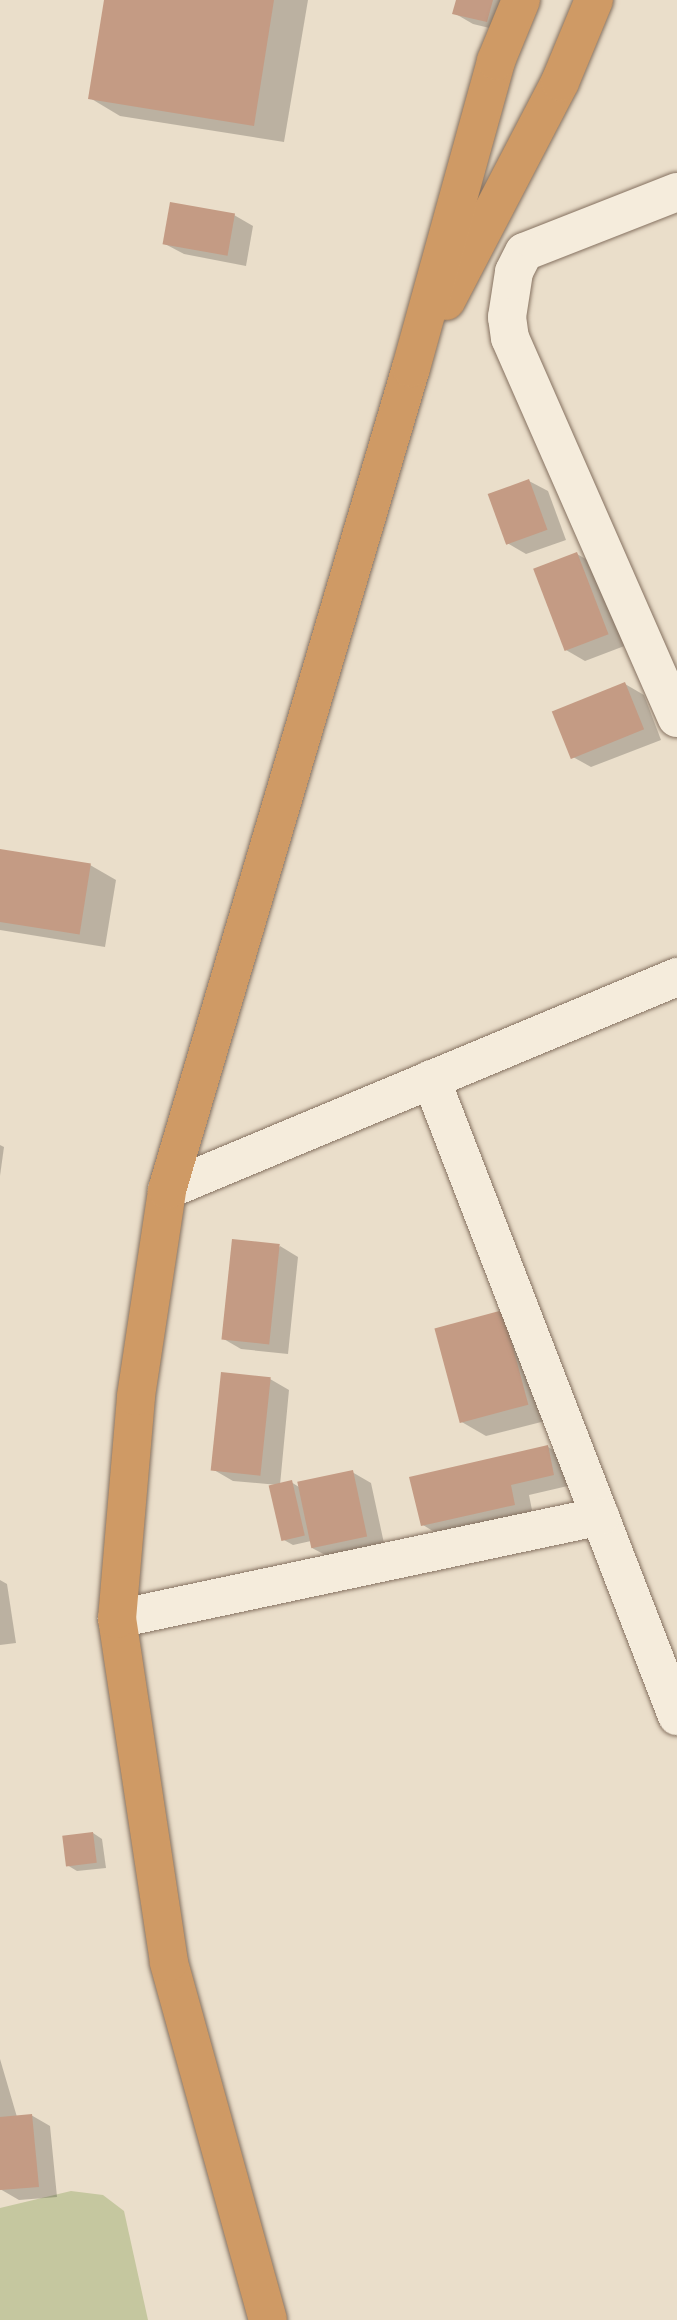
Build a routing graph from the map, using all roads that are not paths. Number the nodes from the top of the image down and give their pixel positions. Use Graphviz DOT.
graph roads {
  1 [pos="521,0"];
  2 [pos="594,0"];
  3 [pos="677,192"];
  4 [pos="411,368"];
  5 [pos="677,718"];
  6 [pos="677,977"];
  7 [pos="431,1079"];
  8 [pos="167,1189"];
  9 [pos="600,1516"];
  10 [pos="117,1619"];
  11 [pos="677,1716"];
  12 [pos="268,2320"];
  1 -- 4 [label="highway"];
  2 -- 4 [label="highway"];
  3 -- 5 [label="street"];
  4 -- 8 [label="highway"];
  6 -- 7 [label="street"];
  7 -- 8 [label="street"];
  7 -- 9 [label="street"];
  8 -- 10 [label="highway"];
  9 -- 10 [label="street"];
  9 -- 11 [label="street"];
  10 -- 12 [label="highway"];
}
